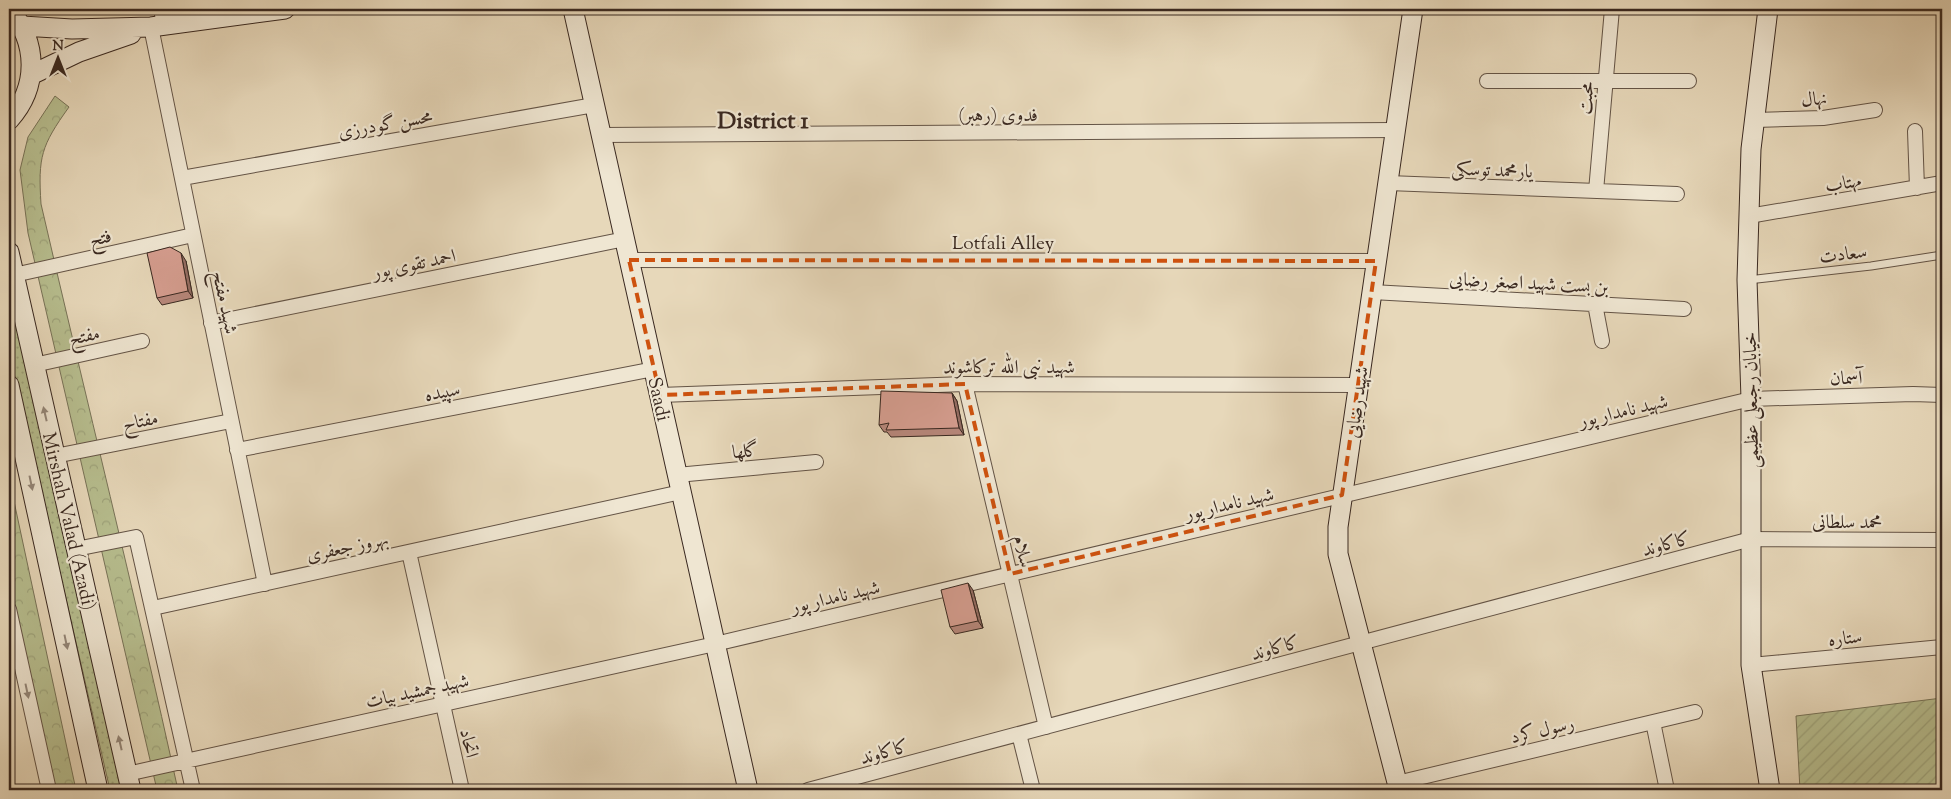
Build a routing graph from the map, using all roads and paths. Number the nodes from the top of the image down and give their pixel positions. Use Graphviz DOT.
graph roads {
  1 [pos="9,9"];
  2 [pos="285,9"];
  3 [pos="573,9"];
  4 [pos="1413,9"];
  5 [pos="1612,9"];
  6 [pos="1768,9"];
  7 [pos="158,20"];
  8 [pos="22,26"];
  9 [pos="31,75"];
  10 [pos="1487,82"];
  11 [pos="1606,82"];
  12 [pos="1689,82"];
  13 [pos="594,105"];
  14 [pos="1875,110"];
  15 [pos="9,120"];
  16 [pos="1755,120"];
  17 [pos="1395,130"];
  18 [pos="1915,131"];
  19 [pos="601,135"];
  20 [pos="182,178"];
  21 [pos="1388,183"];
  22 [pos="1942,183"];
  23 [pos="1917,188"];
  24 [pos="1596,192"];
  25 [pos="1677,194"];
  26 [pos="1749,216"];
  27 [pos="193,235"];
  28 [pos="625,239"];
  29 [pos="9,252"];
  30 [pos="1942,255"];
  31 [pos="629,260"];
  32 [pos="1376,261"];
  33 [pos="14,275"];
  34 [pos="1747,280"];
  35 [pos="1372,292"];
  36 [pos="1595,304"];
  37 [pos="1684,309"];
  38 [pos="211,324"];
  39 [pos="142,341"];
  40 [pos="1602,341"];
  41 [pos="34,365"];
  42 [pos="654,369"];
  43 [pos="965,384"];
  44 [pos="1358,385"];
  45 [pos="9,387"];
  46 [pos="1942,395"];
  47 [pos="660,396"];
  48 [pos="1751,399"];
  49 [pos="232,421"];
  50 [pos="238,450"];
  51 [pos="55,456"];
  52 [pos="816,462"];
  53 [pos="679,483"];
  54 [pos="1342,495"];
  55 [pos="1751,540"];
  56 [pos="1942,540"];
  57 [pos="76,548"];
  58 [pos="409,552"];
  59 [pos="1010,574"];
  60 [pos="265,584"];
  61 [pos="152,608"];
  62 [pos="9,609"];
  63 [pos="1361,643"];
  64 [pos="715,644"];
  65 [pos="1942,647"];
  66 [pos="14,661"];
  67 [pos="1751,665"];
  68 [pos="442,704"];
  69 [pos="1695,712"];
  70 [pos="1653,722"];
  71 [pos="1046,727"];
  72 [pos="1019,734"];
  73 [pos="185,760"];
  74 [pos="129,782"];
  75 [pos="1398,787"];
  76 [pos="45,790"];
  77 [pos="98,790"];
  78 [pos="192,790"];
  79 [pos="462,790"];
  80 [pos="748,790"];
  81 [pos="808,790"];
  82 [pos="1033,790"];
  83 [pos="1667,790"];
  84 [pos="1770,790"];
  1 -- 8 [label="main road"];
  2 -- 7 [label="main road"];
  3 -- 13 [label="main road, Saadi"];
  4 -- 17 [label="main road, شهید رضایی"];
  5 -- 11 [label="street, محبت"];
  6 -- 16 [label="main road, خیابان رجبعلی عظیمی"];
  7 -- 8 [label="main road"];
  7 -- 9 [label="main road"];
  7 -- 20 [label="street, شهید مفتح"];
  8 -- 9 [label="main road"];
  9 -- 15 [label="main road"];
  10 -- 11 [label="street"];
  11 -- 12 [label="street"];
  11 -- 24 [label="street, محبت"];
  13 -- 19 [label="main road, Saadi"];
  13 -- 20 [label="street, محسن گودرزی"];
  14 -- 16 [label="street, نهال"];
  16 -- 26 [label="main road, خیابان رجبعلی عظیمی"];
  17 -- 19 [label="street, فدوی (رهبر)"];
  17 -- 21 [label="main road, شهید رضایی"];
  18 -- 23 [label="street"];
  19 -- 28 [label="main road, Saadi"];
  20 -- 27 [label="street, شهید مفتح"];
  21 -- 24 [label="street, یارمحمد توسکی"];
  21 -- 32 [label="main road, شهید رضایی"];
  22 -- 23 [label="street, مهتاب"];
  23 -- 26 [label="street, مهتاب"];
  24 -- 25 [label="street, یارمحمد توسکی"];
  26 -- 34 [label="main road, خیابان رجبعلی عظیمی"];
  27 -- 33 [label="street, فتح"];
  27 -- 38 [label="street, شهید مفتح"];
  28 -- 31 [label="main road, Saadi"];
  28 -- 38 [label="street, احمد تقوی پور"];
  29 -- 33 [label="main road, Mirshah Valad (Azadi)"];
  30 -- 34 [label="lane, سعادت"];
  31 -- 32 [label="street, Lotfali Alley"];
  31 -- 42 [label="main road, Saadi"];
  32 -- 35 [label="main road, شهید رضایی"];
  33 -- 41 [label="main road, Mirshah Valad (Azadi)"];
  34 -- 48 [label="main road, خیابان رجبعلی عظیمی"];
  35 -- 36 [label="street, بن بست شهید اصغر رضایی"];
  35 -- 44 [label="main road, شهید رضایی"];
  36 -- 37 [label="street, بن بست شهید اصغر رضایی"];
  36 -- 40 [label="street"];
  38 -- 49 [label="street, شهید مفتح"];
  39 -- 41 [label="street, مفتح"];
  51 -- 41 [label="main road, Mirshah Valad (Azadi), one-way"];
  42 -- 47 [label="main road, Saadi"];
  42 -- 50 [label="street, سپیده"];
  43 -- 44 [label="street, شهید نبی الله ترکاشوند"];
  43 -- 47 [label="street, شهید نبی الله ترکاشوند"];
  43 -- 59 [label="street, سلام"];
  44 -- 54 [label="main road, شهید رضایی"];
  45 -- 77 [label="main road, Mirshah Valad (Azadi), one-way"];
  46 -- 48 [label="street, آسمان"];
  47 -- 53 [label="main road, Saadi"];
  48 -- 54 [label="street, شهید نامدار پور"];
  48 -- 55 [label="main road, خیابان رجبعلی عظیمی"];
  49 -- 50 [label="street, شهید مفتح"];
  49 -- 51 [label="street, مفتاح"];
  50 -- 60 [label="street, شهید مفتح"];
  51 -- 57 [label="main road, Mirshah Valad (Azadi)"];
  52 -- 53 [label="street, گلها"];
  53 -- 58 [label="street, بهروز جعفری"];
  53 -- 64 [label="main road, Saadi"];
  54 -- 59 [label="street, شهید نامدار پور"];
  54 -- 63 [label="main road, شهید رضایی"];
  55 -- 56 [label="street, محمد سلطانی"];
  55 -- 63 [label="street, کاکاوند"];
  55 -- 67 [label="main road, خیابان رجبعلی عظیمی"];
  57 -- 61 [label="street"];
  74 -- 57 [label="main road, Mirshah Valad (Azadi), one-way"];
  58 -- 60 [label="street, بهروز جعفری"];
  58 -- 68 [label="street, اتحاد"];
  59 -- 64 [label="street, شهید نامدار پور"];
  59 -- 71 [label="street, سلام"];
  60 -- 61 [label="street, بهروز جعفری"];
  61 -- 73 [label="street"];
  62 -- 66 [label="street"];
  63 -- 71 [label="street, کاکاوند"];
  63 -- 75 [label="main road, شهید رضایی"];
  64 -- 68 [label="street, شهید جمشید بیات"];
  64 -- 80 [label="main road, Saadi"];
  65 -- 67 [label="street, ستاره"];
  66 -- 76 [label="street, one-way"];
  67 -- 84 [label="main road, خیابان رجبعلی عظیمی"];
  68 -- 73 [label="street, شهید جمشید بیات"];
  68 -- 79 [label="street, اتحاد"];
  69 -- 70 [label="street, رسول کرد"];
  70 -- 75 [label="street, رسول کرد"];
  70 -- 83 [label="street"];
  71 -- 72 [label="street, کاکاوند"];
  72 -- 81 [label="street, کاکاوند"];
  72 -- 82 [label="street"];
  73 -- 74 [label="street, شهید جمشید بیات"];
  73 -- 78 [label="street"];
}
